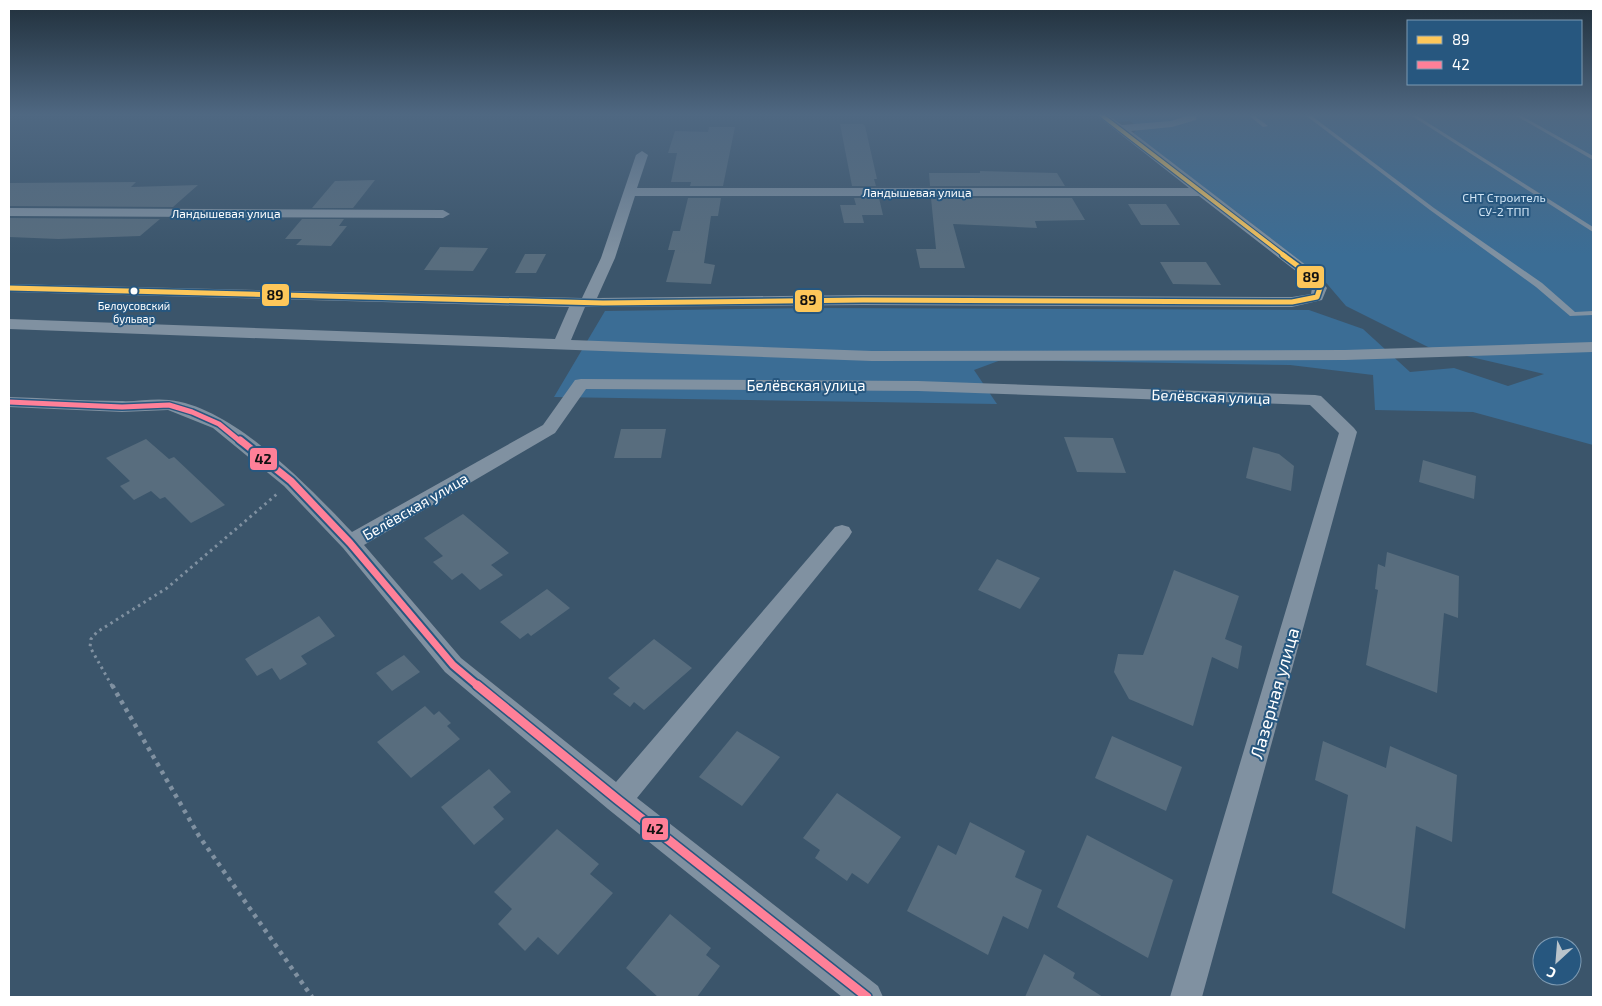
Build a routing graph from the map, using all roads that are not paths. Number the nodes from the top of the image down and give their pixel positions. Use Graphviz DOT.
graph roads {
  1 [pos="640,161"];
  2 [pos="1162,161"];
  3 [pos="1368,161"];
  4 [pos="1485,161"];
  5 [pos="630,192"];
  6 [pos="1203,192"];
  7 [pos="9,212"];
  8 [pos="443,214"];
  9 [pos="1593,230"];
  10 [pos="9,288"];
  11 [pos="583,302"];
  12 [pos="1593,313"];
  13 [pos="9,324"];
  14 [pos="562,343"];
  15 [pos="1593,347"];
  16 [pos="1315,400"];
  17 [pos="9,402"];
  18 [pos="842,532"];
  19 [pos="350,543"];
  20 [pos="618,800"];
  21 [pos="867,997"];
  22 [pos="1186,997"];
  1 -- 5 [label="street"];
  2 -- 6 [label="street"];
  3 -- 12 [label="lane"];
  4 -- 9 [label="lane"];
  5 -- 6 [label="street, Ландышевая улица"];
  5 -- 11 [label="street"];
  6 -- 11 [label="street"];
  7 -- 8 [label="street, Ландышевая улица"];
  10 -- 11 [label="street"];
  11 -- 14 [label="street"];
  13 -- 14 [label="street"];
  14 -- 15 [label="street"];
  16 -- 19 [label="street, Белёвская улица"];
  16 -- 22 [label="street, Лазерная улица"];
  17 -- 19 [label="street"];
  18 -- 20 [label="street"];
  19 -- 20 [label="street"];
  20 -- 21 [label="street"];
}
